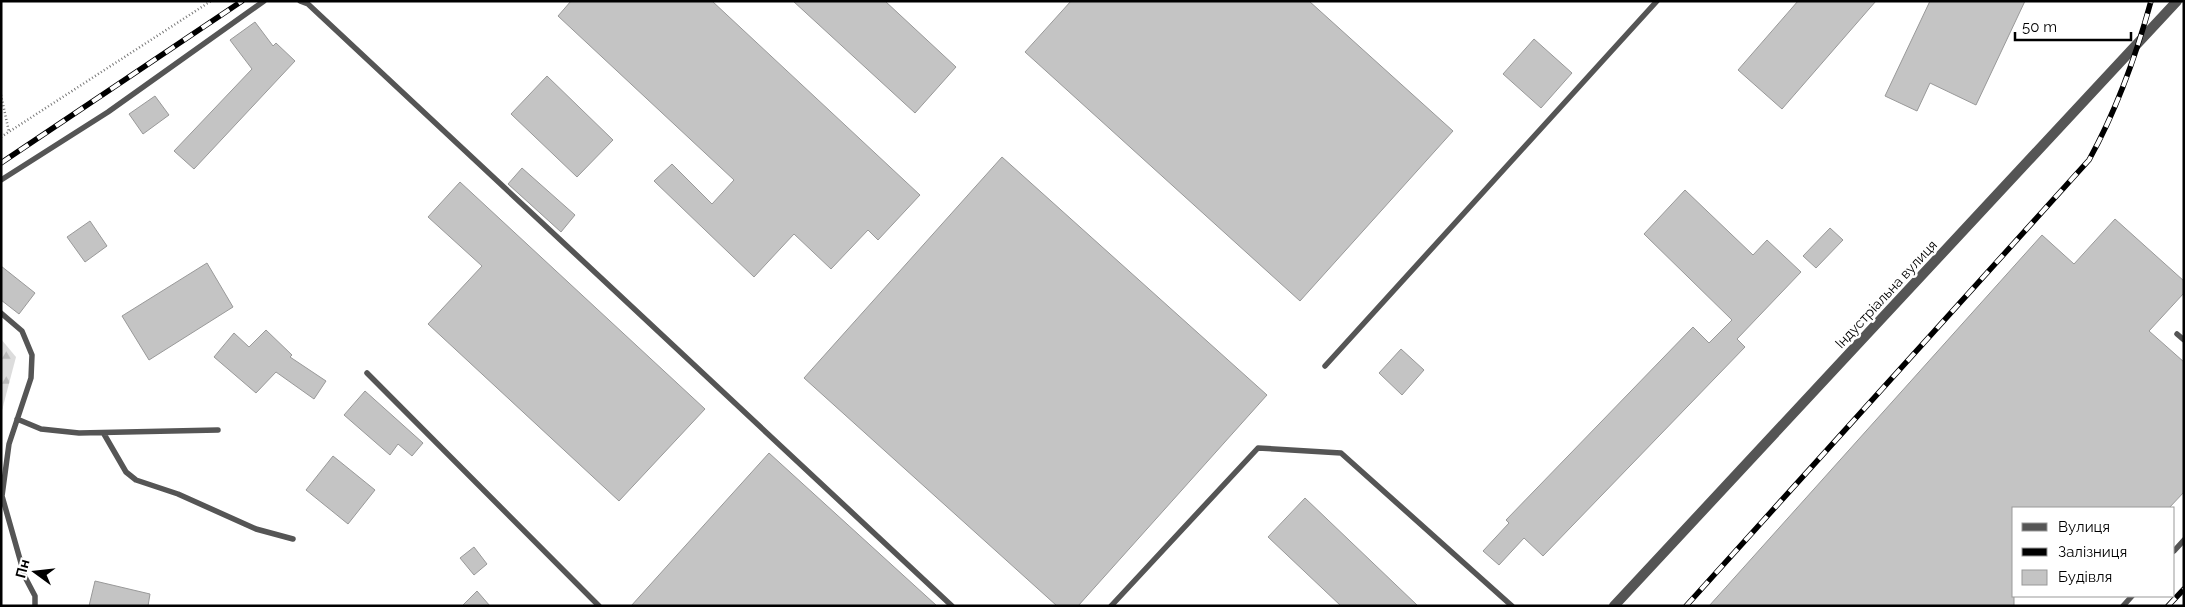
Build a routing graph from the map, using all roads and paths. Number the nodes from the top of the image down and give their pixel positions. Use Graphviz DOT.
graph roads {
  1 [pos="211,1"];
  2 [pos="264,1"];
  3 [pos="300,1"];
  4 [pos="1657,1"];
  5 [pos="2177,1"];
  6 [pos="1,95"];
  7 [pos="9,132"];
  8 [pos="1,137"];
  9 [pos="1,180"];
  10 [pos="1,314"];
  11 [pos="2177,334"];
  12 [pos="2184,340"];
  13 [pos="1325,366"];
  14 [pos="367,373"];
  15 [pos="17,419"];
  16 [pos="218,430"];
  17 [pos="104,434"];
  18 [pos="293,539"];
  19 [pos="2184,540"];
  20 [pos="2175,549"];
  21 [pos="35,606"];
  22 [pos="599,606"];
  23 [pos="952,606"];
  24 [pos="1111,606"];
  25 [pos="1512,606"];
  26 [pos="1614,606"];
  1 -- 7 [label="path"];
  2 -- 9 [label="lane"];
  3 -- 23 [label="lane"];
  4 -- 13 [label="lane"];
  5 -- 26 [label="street, Індустріальна вулиця"];
  6 -- 7 [label="path"];
  7 -- 8 [label="path"];
  10 -- 15 [label="lane"];
  11 -- 12 [label="lane"];
  14 -- 22 [label="lane"];
  15 -- 17 [label="lane"];
  15 -- 21 [label="lane"];
  16 -- 17 [label="lane"];
  17 -- 18 [label="lane"];
  19 -- 20 [label="lane"];
  24 -- 25 [label="lane"];
}
